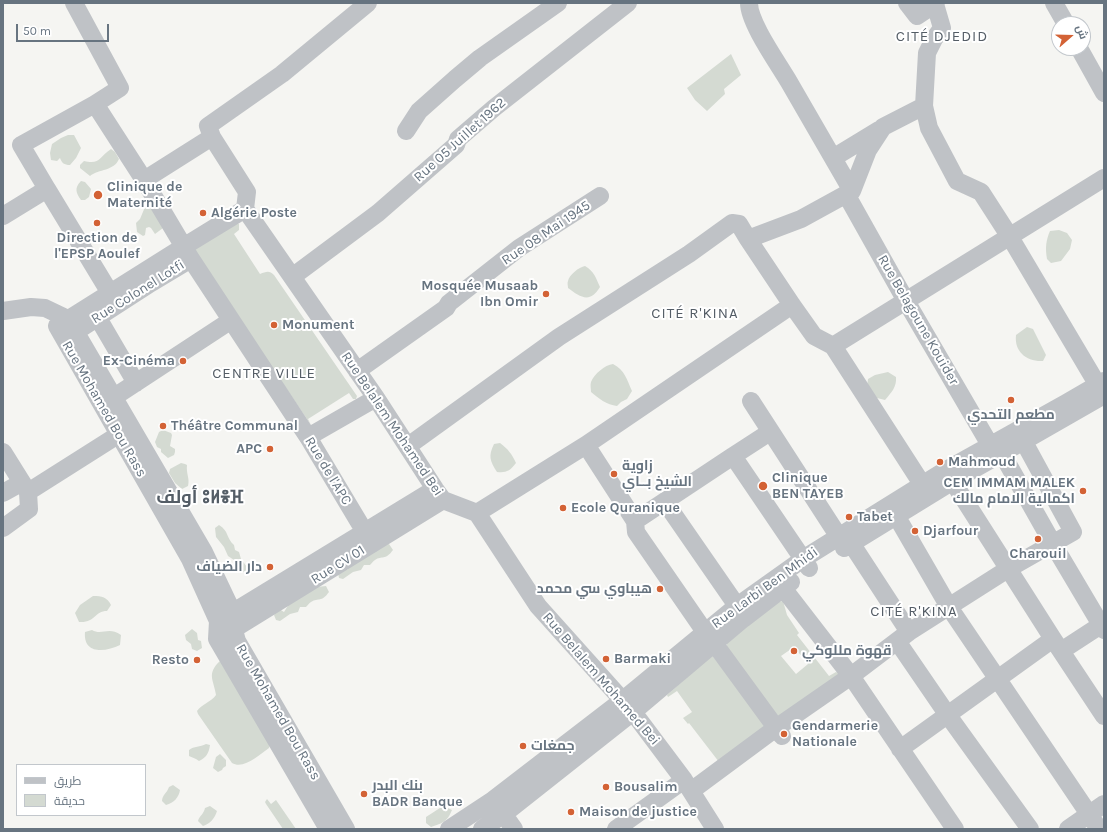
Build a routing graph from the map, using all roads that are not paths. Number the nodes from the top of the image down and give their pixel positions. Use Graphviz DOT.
graph roads {
  1 [pos="74,3"];
  2 [pos="368,3"];
  3 [pos="558,3"];
  4 [pos="628,3"];
  5 [pos="749,3"];
  6 [pos="907,3"];
  7 [pos="1054,3"];
  8 [pos="936,4"];
  9 [pos="1061,16"];
  10 [pos="1083,56"];
  11 [pos="1104,93"];
  12 [pos="95,104"];
  13 [pos="924,106"];
  14 [pos="883,127"];
  15 [pos="406,131"];
  16 [pos="212,137"];
  17 [pos="833,158"];
  18 [pos="1104,178"];
  19 [pos="144,180"];
  20 [pos="47,189"];
  21 [pos="849,192"];
  22 [pos="600,196"];
  23 [pos="245,209"];
  24 [pos="3,216"];
  25 [pos="1010,237"];
  26 [pos="748,239"];
  27 [pos="187,253"];
  28 [pos="292,277"];
  29 [pos="110,293"];
  30 [pos="906,301"];
  31 [pos="792,305"];
  32 [pos="3,311"];
  33 [pos="94,311"];
  34 [pos="230,321"];
  35 [pos="66,329"];
  36 [pos="833,346"];
  37 [pos="357,371"];
  38 [pos="136,384"];
  39 [pos="1102,389"];
  40 [pos="376,398"];
  41 [pos="108,401"];
  42 [pos="751,401"];
  43 [pos="125,430"];
  44 [pos="770,432"];
  45 [pos="1021,436"];
  46 [pos="308,437"];
  47 [pos="586,445"];
  48 [pos="408,446"];
  49 [pos="996,447"];
  50 [pos="3,452"];
  51 [pos="733,456"];
  52 [pos="949,475"];
  53 [pos="922,484"];
  54 [pos="25,488"];
  55 [pos="3,492"];
  56 [pos="439,495"];
  57 [pos="665,502"];
  58 [pos="893,509"];
  59 [pos="478,513"];
  60 [pos="635,521"];
  61 [pos="3,528"];
  62 [pos="369,538"];
  63 [pos="845,540"];
  64 [pos="1053,544"];
  65 [pos="806,564"];
  66 [pos="1008,569"];
  67 [pos="779,583"];
  68 [pos="737,606"];
  69 [pos="949,607"];
  70 [pos="228,621"];
  71 [pos="1103,626"];
  72 [pos="903,636"];
  73 [pos="710,638"];
  74 [pos="217,639"];
  75 [pos="1057,645"];
  76 [pos="851,676"];
  77 [pos="998,680"];
  78 [pos="628,706"];
  79 [pos="947,714"];
  80 [pos="1104,716"];
  81 [pos="779,732"];
  82 [pos="900,749"];
  83 [pos="688,786"];
  84 [pos="493,800"];
  85 [pos="1104,804"];
  86 [pos="504,814"];
  87 [pos="1089,814"];
  88 [pos="328,829"];
  89 [pos="346,829"];
  90 [pos="449,829"];
  91 [pos="482,829"];
  92 [pos="514,829"];
  93 [pos="616,829"];
  94 [pos="715,829"];
  95 [pos="955,829"];
  96 [pos="1030,829"];
  97 [pos="1068,829"];
  98 [pos="1099,829"];
  1 -- 12 [label="street"];
  2 -- 16 [label="street"];
  3 -- 15 [label="street"];
  4 -- 28 [label="street, Rue 05 Juillet 1962"];
  5 -- 17 [label="street, Rue Belagoune Kouider"];
  6 -- 8 [label="street"];
  7 -- 9 [label="street"];
  8 -- 13 [label="street"];
  10 -- 11 [label="street"];
  12 -- 19 [label="street"];
  12 -- 20 [label="street"];
  13 -- 14 [label="street"];
  13 -- 25 [label="street"];
  14 -- 17 [label="street"];
  14 -- 21 [label="street"];
  16 -- 19 [label="street"];
  16 -- 23 [label="street"];
  17 -- 21 [label="street, Rue Belagoune Kouider"];
  18 -- 25 [label="street"];
  19 -- 27 [label="street"];
  20 -- 24 [label="street"];
  20 -- 29 [label="street"];
  21 -- 26 [label="street"];
  21 -- 30 [label="street, Rue Belagoune Kouider"];
  22 -- 37 [label="street, Rue 08 Mai 1945"];
  23 -- 27 [label="street, Rue Colonel Lotfi"];
  23 -- 28 [label="street, Rue Belalem Mohamed Bei"];
  25 -- 30 [label="street"];
  25 -- 39 [label="street"];
  26 -- 31 [label="street"];
  26 -- 48 [label="street"];
  27 -- 29 [label="street, Rue Colonel Lotfi"];
  27 -- 33 [label="street, Rue Colonel Lotfi"];
  27 -- 34 [label="street, Rue Colonel Lotfi"];
  28 -- 37 [label="street, Rue Belalem Mohamed Bei"];
  29 -- 33 [label="street, Rue Colonel Lotfi"];
  30 -- 36 [label="street"];
  30 -- 49 [label="street, Rue Belagoune Kouider"];
  31 -- 36 [label="street"];
  31 -- 47 [label="street"];
  32 -- 35 [label="street, Rue Colonel Lotfi"];
  33 -- 35 [label="street, Rue Colonel Lotfi"];
  33 -- 38 [label="street"];
  34 -- 38 [label="street"];
  34 -- 46 [label="street, Rue de l'APC"];
  35 -- 41 [label="street, Rue Mohamed Bou Rass"];
  36 -- 53 [label="street"];
  37 -- 40 [label="street, Rue Belalem Mohamed Bei"];
  38 -- 41 [label="street"];
  39 -- 45 [label="street, Rue Larbi Ben Mhidi"];
  40 -- 46 [label="street"];
  40 -- 48 [label="street, Rue Belalem Mohamed Bei"];
  41 -- 43 [label="street, Rue Mohamed Bou Rass"];
  42 -- 44 [label="street"];
  43 -- 54 [label="street"];
  43 -- 70 [label="street, Rue Mohamed Bou Rass"];
  44 -- 51 [label="street"];
  44 -- 63 [label="street"];
  45 -- 49 [label="street, Rue Larbi Ben Mhidi"];
  45 -- 64 [label="street"];
  46 -- 62 [label="street, Rue de l'APC"];
  47 -- 59 [label="street"];
  47 -- 60 [label="street"];
  48 -- 56 [label="street, Rue Belalem Mohamed Bei"];
  49 -- 52 [label="street, Rue Larbi Ben Mhidi"];
  49 -- 64 [label="street, Rue Belagoune Kouider"];
  50 -- 54 [label="street"];
  51 -- 57 [label="street"];
  51 -- 65 [label="street"];
  52 -- 53 [label="street, Rue Larbi Ben Mhidi"];
  52 -- 58 [label="street, Rue Larbi Ben Mhidi"];
  52 -- 66 [label="street"];
  53 -- 58 [label="street, Rue Larbi Ben Mhidi"];
  54 -- 55 [label="street"];
  54 -- 61 [label="street"];
  56 -- 59 [label="street, Rue Belalem Mohamed Bei"];
  56 -- 62 [label="street, Rue CV 01"];
  57 -- 60 [label="street"];
  57 -- 68 [label="street"];
  58 -- 63 [label="street, Rue Larbi Ben Mhidi"];
  58 -- 69 [label="street"];
  59 -- 78 [label="street, Rue Belalem Mohamed Bei"];
  60 -- 73 [label="street"];
  62 -- 70 [label="street, Rue CV 01"];
  63 -- 65 [label="street, Rue Larbi Ben Mhidi"];
  63 -- 72 [label="street"];
  64 -- 66 [label="street"];
  64 -- 71 [label="street, Rue Belagoune Kouider"];
  65 -- 67 [label="street, Rue Larbi Ben Mhidi"];
  66 -- 69 [label="street"];
  66 -- 75 [label="street"];
  67 -- 68 [label="street, Rue Larbi Ben Mhidi"];
  67 -- 73 [label="street, Rue Larbi Ben Mhidi"];
  67 -- 76 [label="street"];
  68 -- 73 [label="street, Rue Larbi Ben Mhidi"];
  69 -- 72 [label="street"];
  69 -- 77 [label="street"];
  70 -- 74 [label="street, Rue CV 01"];
  70 -- 89 [label="street, Rue Mohamed Bou Rass"];
  71 -- 75 [label="street"];
  72 -- 76 [label="street"];
  72 -- 79 [label="street"];
  73 -- 78 [label="street, Rue Larbi Ben Mhidi"];
  73 -- 81 [label="street"];
  74 -- 88 [label="street, Rue Mohamed Bou Rass"];
  75 -- 77 [label="street"];
  75 -- 80 [label="street"];
  76 -- 81 [label="street"];
  76 -- 82 [label="street"];
  77 -- 79 [label="street"];
  77 -- 87 [label="street"];
  78 -- 83 [label="street, Rue Belalem Mohamed Bei"];
  78 -- 84 [label="street, Rue Larbi Ben Mhidi"];
  78 -- 86 [label="street, Rue Larbi Ben Mhidi"];
  79 -- 82 [label="street"];
  79 -- 96 [label="street"];
  81 -- 83 [label="street"];
  82 -- 95 [label="street"];
  83 -- 93 [label="street"];
  83 -- 94 [label="street, Rue Belalem Mohamed Bei"];
  84 -- 86 [label="street"];
  84 -- 90 [label="street, Rue Larbi Ben Mhidi"];
  85 -- 87 [label="street"];
  86 -- 91 [label="street, Rue Larbi Ben Mhidi"];
  86 -- 92 [label="street"];
  87 -- 97 [label="street"];
  87 -- 98 [label="street"];
}
